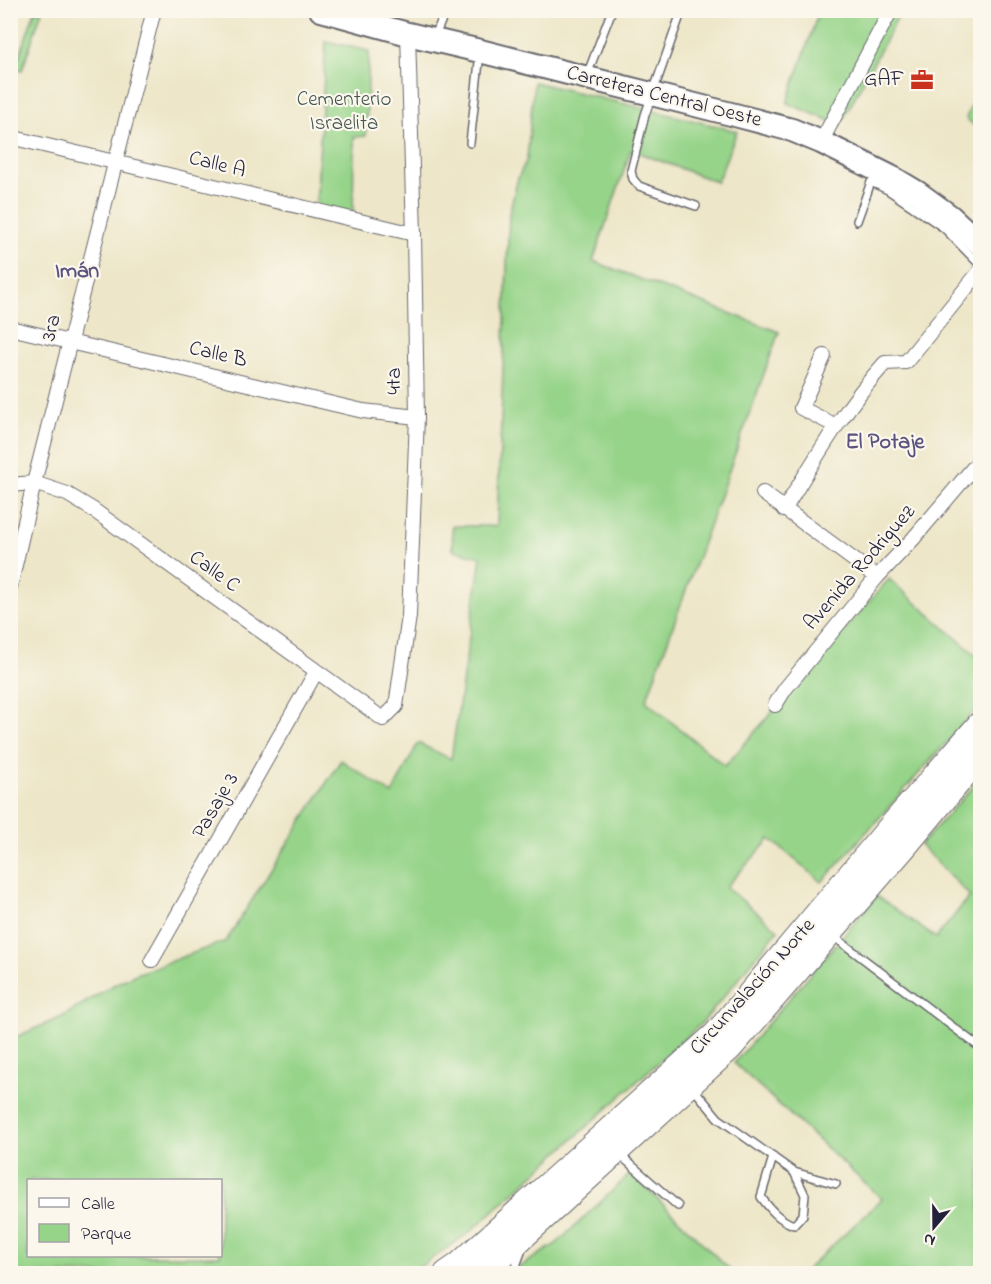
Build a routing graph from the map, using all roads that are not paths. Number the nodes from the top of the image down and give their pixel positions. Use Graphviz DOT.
graph roads {
  1 [pos="154,10"];
  2 [pos="446,10"];
  3 [pos="612,10"];
  4 [pos="682,10"];
  5 [pos="891,10"];
  6 [pos="329,12"];
  7 [pos="408,34"];
  8 [pos="434,40"];
  9 [pos="480,51"];
  10 [pos="586,77"];
  11 [pos="652,94"];
  12 [pos="10,137"];
  13 [pos="821,142"];
  14 [pos="470,143"];
  15 [pos="115,162"];
  16 [pos="696,207"];
  17 [pos="857,220"];
  18 [pos="414,234"];
  19 [pos="981,244"];
  20 [pos="981,265"];
  21 [pos="981,272"];
  22 [pos="10,328"];
  23 [pos="70,342"];
  24 [pos="824,356"];
  25 [pos="417,417"];
  26 [pos="836,426"];
  27 [pos="981,460"];
  28 [pos="34,483"];
  29 [pos="10,485"];
  30 [pos="763,493"];
  31 [pos="784,510"];
  32 [pos="877,577"];
  33 [pos="10,587"];
  34 [pos="316,672"];
  35 [pos="775,705"];
  36 [pos="383,720"];
  37 [pos="981,725"];
  38 [pos="981,755"];
  39 [pos="829,933"];
  40 [pos="152,960"];
  41 [pos="978,1046"];
  42 [pos="690,1084"];
  43 [pos="616,1151"];
  44 [pos="773,1157"];
  45 [pos="794,1172"];
  46 [pos="836,1184"];
  47 [pos="678,1206"];
  48 [pos="529,1231"];
  49 [pos="488,1264"];
  50 [pos="447,1274"];
  51 [pos="516,1274"];
  1 -- 15 [label="street, 3ra"];
  2 -- 8 [label="lane"];
  3 -- 10 [label="lane"];
  4 -- 11 [label="lane"];
  5 -- 13 [label="street"];
  6 -- 7 [label="main road, Carretera Central Oeste"];
  7 -- 8 [label="main road, Carretera Central Oeste"];
  7 -- 18 [label="street, 4ta"];
  8 -- 9 [label="main road, Carretera Central Oeste"];
  9 -- 10 [label="main road, Carretera Central Oeste"];
  9 -- 14 [label="lane"];
  10 -- 11 [label="main road, Carretera Central Oeste"];
  11 -- 13 [label="main road, Carretera Central Oeste"];
  11 -- 16 [label="lane"];
  12 -- 15 [label="street, Calle A"];
  13 -- 19 [label="main road, Carretera Central Oeste"];
  15 -- 18 [label="street, Calle A"];
  15 -- 23 [label="street, 3ra"];
  17 -- 20 [label="lane"];
  18 -- 25 [label="street, 4ta"];
  21 -- 26 [label="street"];
  22 -- 23 [label="street, Calle B"];
  23 -- 25 [label="street, Calle B"];
  23 -- 28 [label="street, 3ra"];
  24 -- 26 [label="street"];
  25 -- 36 [label="street, 4ta"];
  26 -- 31 [label="street"];
  27 -- 32 [label="street, Avenida Rodriguez"];
  28 -- 29 [label="street, Calle C"];
  28 -- 33 [label="street, 3ra"];
  28 -- 34 [label="street, Calle C"];
  30 -- 31 [label="street"];
  31 -- 32 [label="street"];
  32 -- 35 [label="street, Avenida Rodriguez"];
  34 -- 36 [label="street, Calle C"];
  34 -- 40 [label="street, Pasaje 3"];
  37 -- 49 [label="highway, Circunvalación Norte"];
  38 -- 39 [label="highway, Circunvalación Norte"];
  39 -- 41 [label="lane"];
  39 -- 42 [label="highway, Circunvalación Norte"];
  42 -- 43 [label="highway, Circunvalación Norte"];
  42 -- 44 [label="lane"];
  43 -- 47 [label="lane"];
  43 -- 48 [label="highway, Circunvalación Norte"];
  44 -- 45 [label="lane"];
  44 -- 45 [label="lane"];
  45 -- 46 [label="lane"];
  48 -- 49 [label="highway, Circunvalación Norte"];
  48 -- 51 [label="lane"];
  49 -- 50 [label="highway, Circunvalación Norte"];
}
